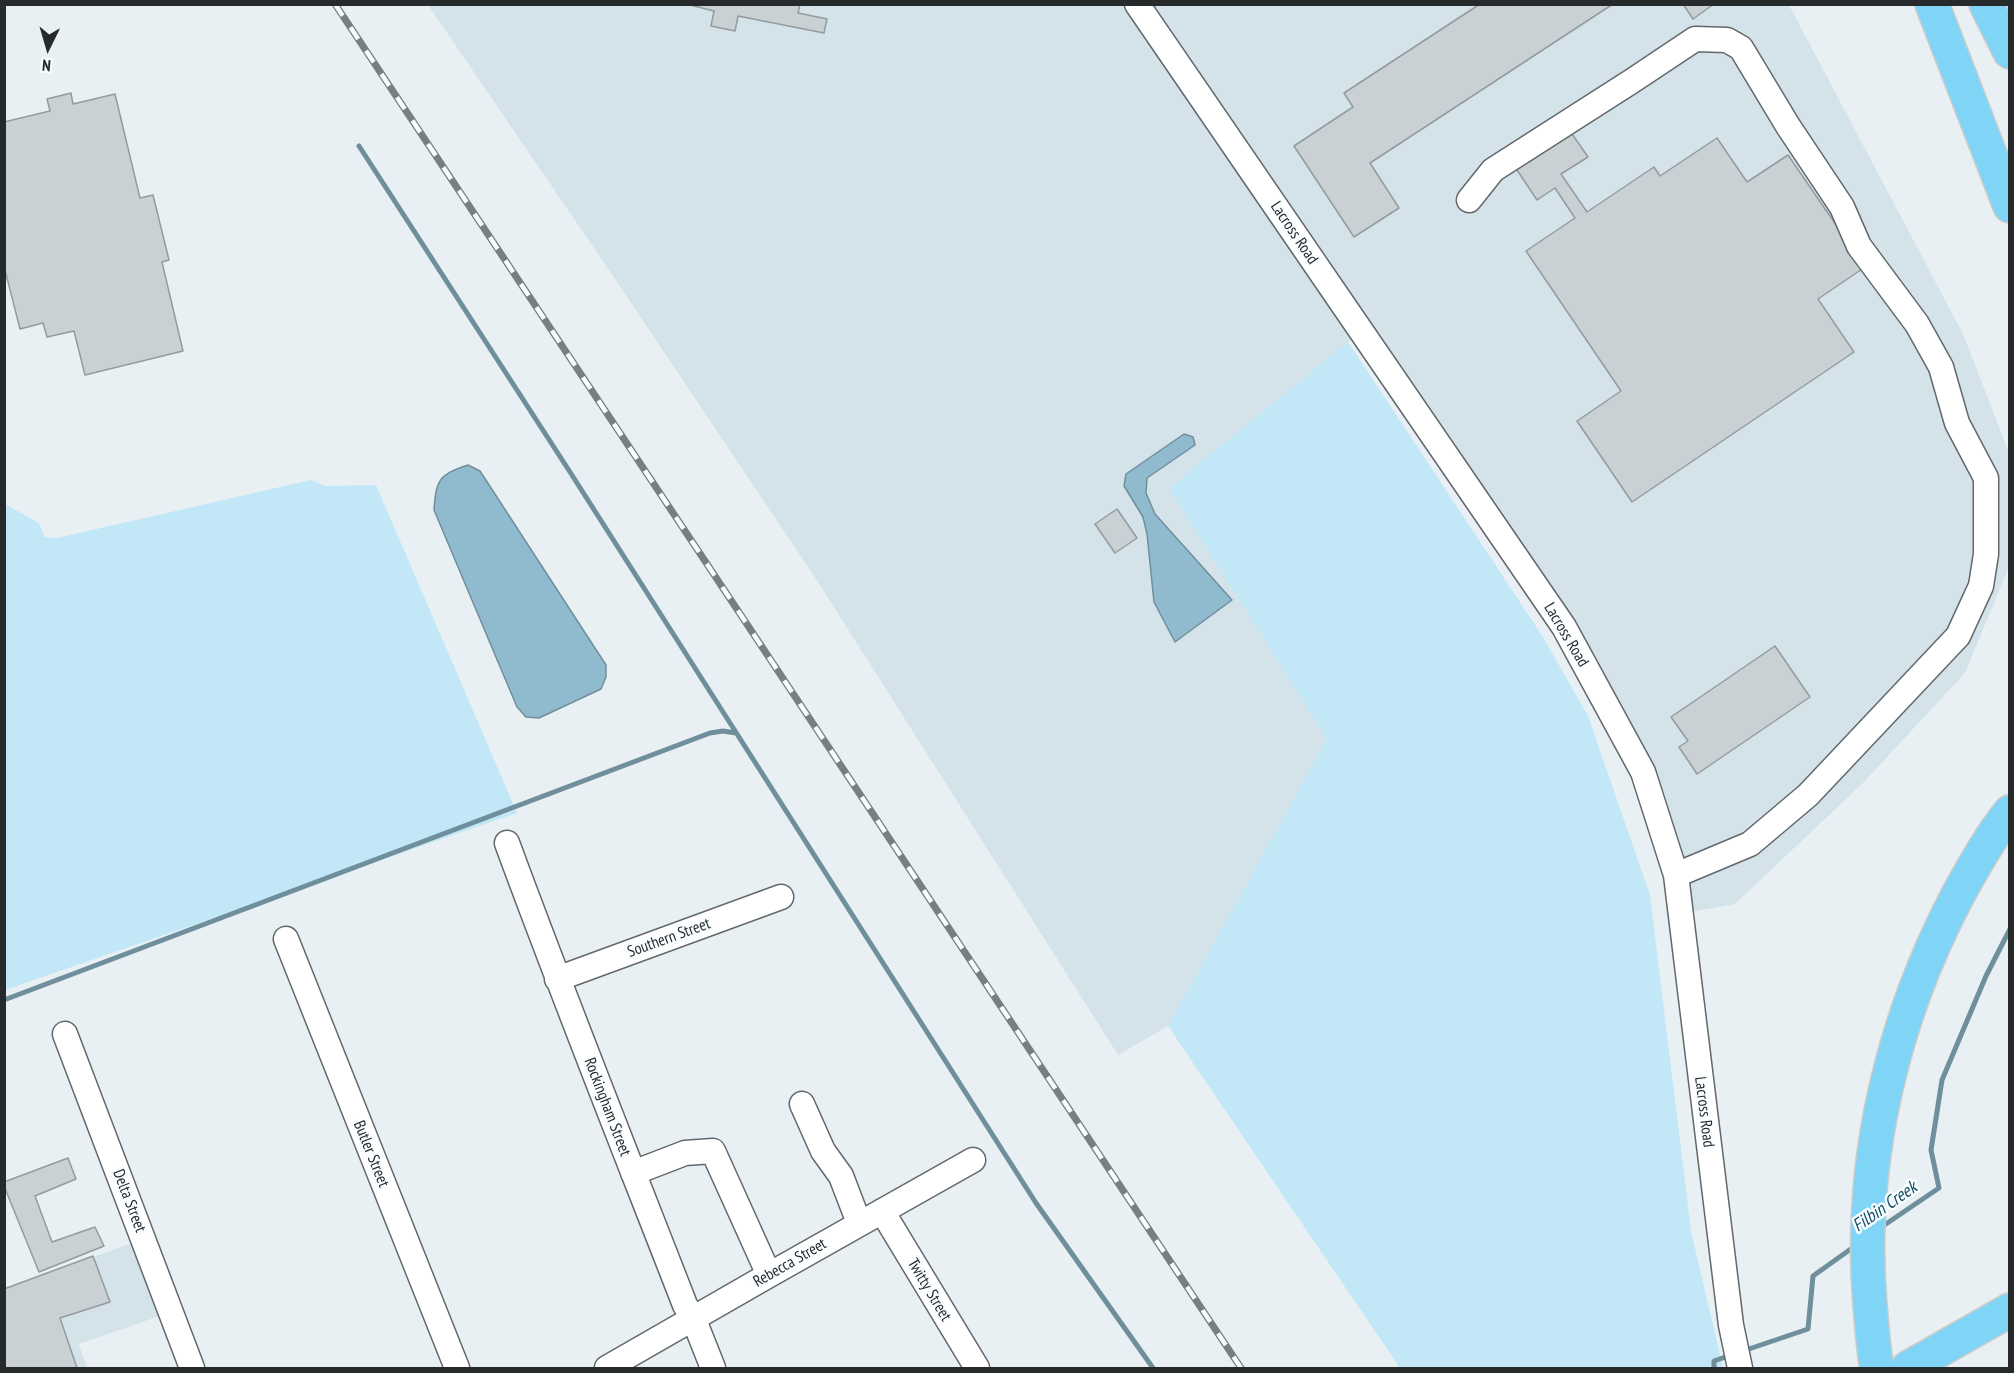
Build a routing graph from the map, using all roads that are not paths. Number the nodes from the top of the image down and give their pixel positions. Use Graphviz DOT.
graph roads {
  1 [pos="1137,4"];
  2 [pos="1935,4"];
  3 [pos="1986,4"];
  4 [pos="2010,52"];
  5 [pos="2010,154"];
  6 [pos="1469,200"];
  7 [pos="2010,206"];
  8 [pos="2010,813"];
  9 [pos="507,843"];
  10 [pos="1676,875"];
  11 [pos="781,897"];
  12 [pos="286,939"];
  13 [pos="557,979"];
  14 [pos="65,1034"];
  15 [pos="802,1104"];
  16 [pos="973,1160"];
  17 [pos="633,1173"];
  18 [pos="882,1211"];
  19 [pos="859,1223"];
  20 [pos="769,1275"];
  21 [pos="2010,1301"];
  22 [pos="2010,1310"];
  23 [pos="694,1320"];
  24 [pos="1966,1334"];
  25 [pos="192,1368"];
  26 [pos="457,1368"];
  27 [pos="608,1368"];
  28 [pos="713,1368"];
  29 [pos="977,1368"];
  30 [pos="1740,1368"];
  31 [pos="1877,1368"];
  32 [pos="1908,1368"];
  1 -- 10 [label="street, Lacross Road"];
  2 -- 5 [label="highway"];
  2 -- 7 [label="highway"];
  3 -- 4 [label="highway"];
  6 -- 10 [label="street"];
  8 -- 31 [label="highway"];
  9 -- 13 [label="street, Rockingham Street"];
  10 -- 30 [label="street, Lacross Road"];
  11 -- 13 [label="street, Southern Street"];
  12 -- 26 [label="street, Butler Street"];
  13 -- 17 [label="street, Rockingham Street"];
  14 -- 25 [label="street, Delta Street"];
  15 -- 19 [label="street"];
  16 -- 18 [label="street, Rebecca Street"];
  17 -- 20 [label="street"];
  17 -- 23 [label="street, Rockingham Street"];
  18 -- 19 [label="street, Rebecca Street"];
  18 -- 29 [label="street, Twitty Street"];
  19 -- 20 [label="street, Rebecca Street"];
  20 -- 23 [label="street, Rebecca Street"];
  21 -- 24 [label="highway"];
  22 -- 24 [label="highway"];
  23 -- 27 [label="street, Rebecca Street"];
  23 -- 28 [label="street, Rockingham Street"];
  24 -- 32 [label="highway"];
}
